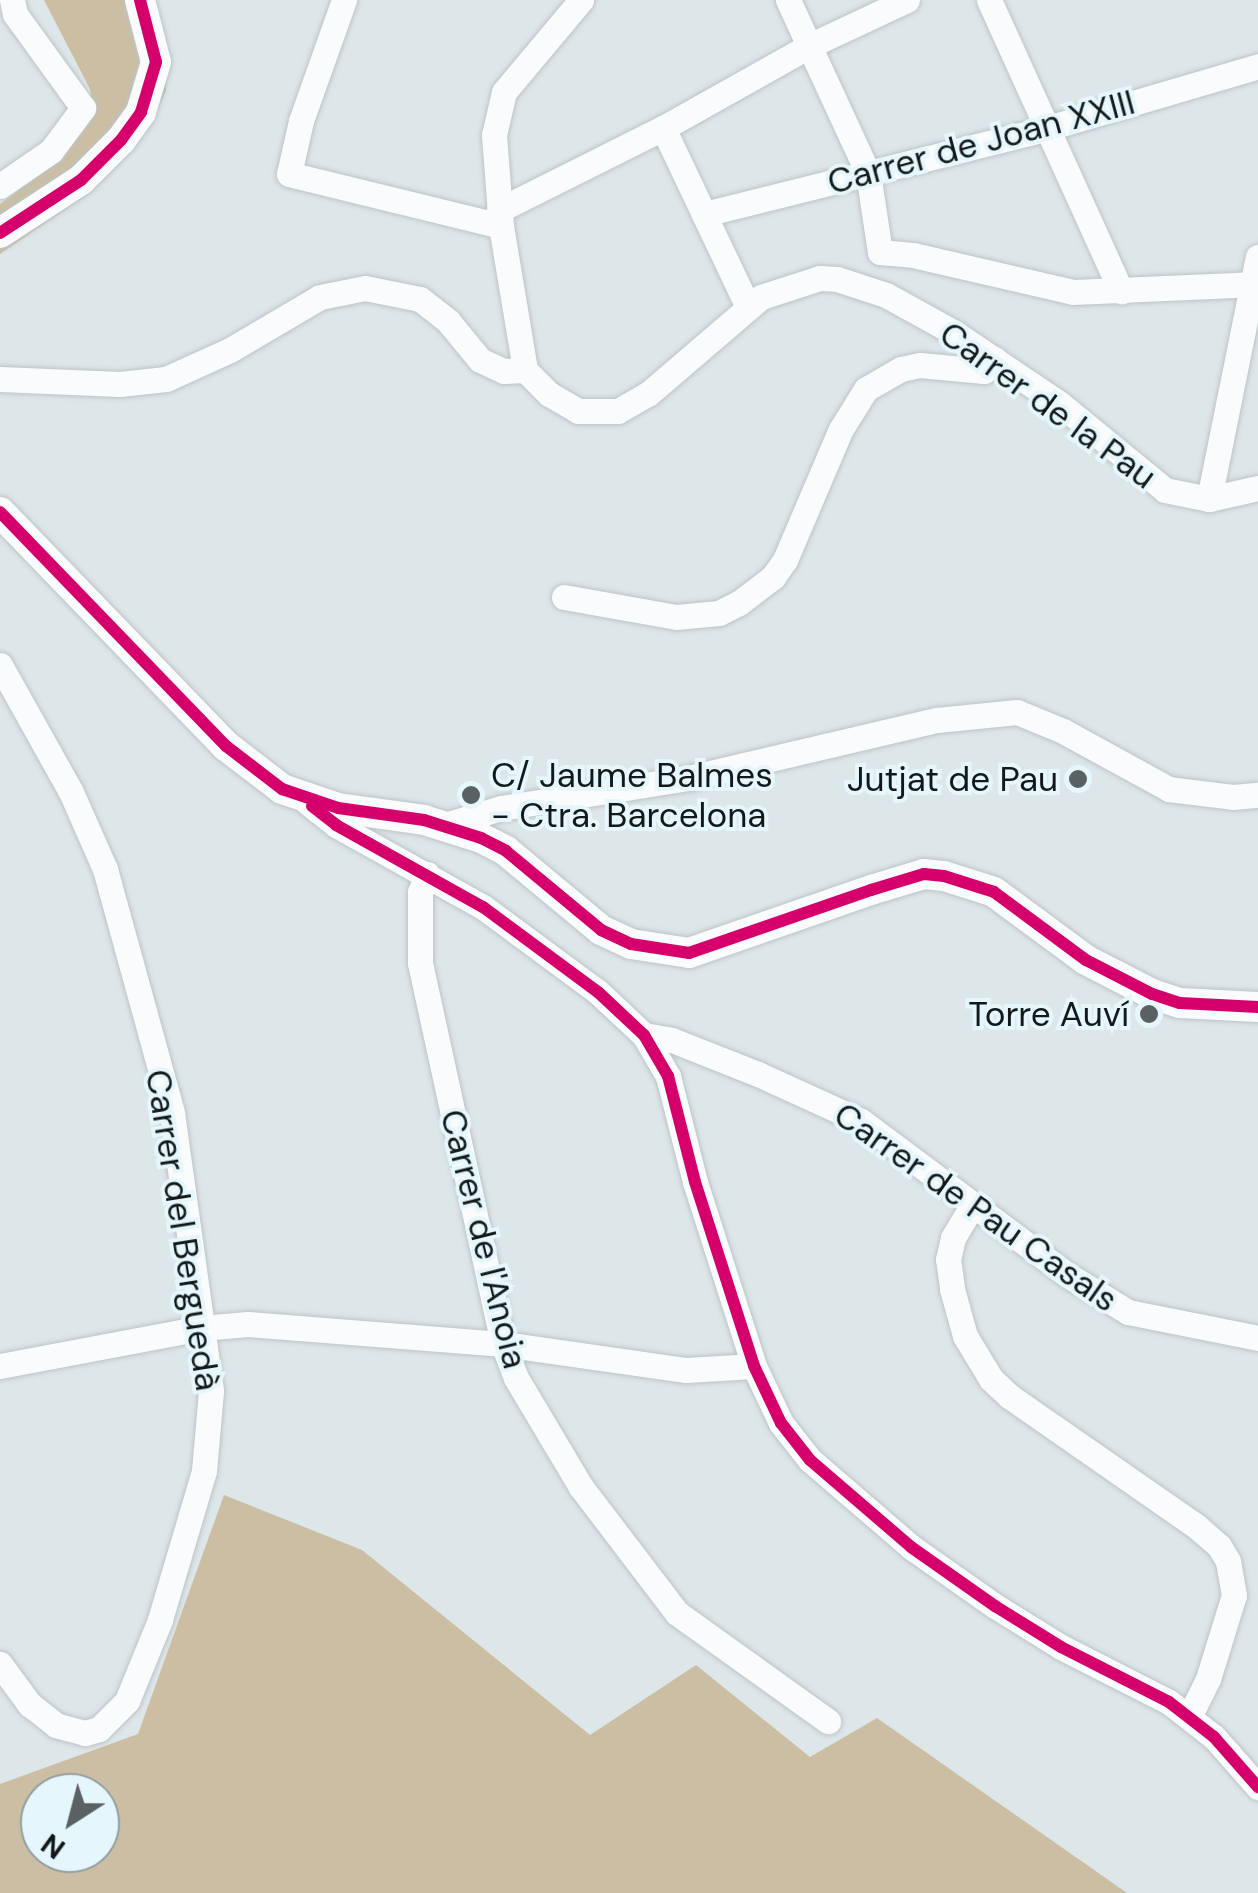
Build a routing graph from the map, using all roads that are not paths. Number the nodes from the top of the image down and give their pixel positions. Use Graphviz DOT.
graph roads {
  1 [pos="12,0"];
  2 [pos="140,0"];
  3 [pos="344,0"];
  4 [pos="788,0"];
  5 [pos="907,0"];
  6 [pos="989,0"];
  7 [pos="569,6"];
  8 [pos="811,45"];
  9 [pos="1258,66"];
  10 [pos="663,128"];
  11 [pos="1048,128"];
  12 [pos="868,173"];
  13 [pos="0,186"];
  14 [pos="704,214"];
  15 [pos="500,218"];
  16 [pos="0,233"];
  17 [pos="886,253"];
  18 [pos="1258,257"];
  19 [pos="860,284"];
  20 [pos="1255,284"];
  21 [pos="1121,290"];
  22 [pos="886,295"];
  23 [pos="747,306"];
  24 [pos="995,359"];
  25 [pos="525,370"];
  26 [pos="0,378"];
  27 [pos="1258,488"];
  28 [pos="1209,499"];
  29 [pos="0,512"];
  30 [pos="564,598"];
  31 [pos="0,665"];
  32 [pos="1258,795"];
  33 [pos="304,800"];
  34 [pos="522,808"];
  35 [pos="445,824"];
  36 [pos="506,851"];
  37 [pos="426,874"];
  38 [pos="1258,1007"];
  39 [pos="644,1035"];
  40 [pos="972,1206"];
  41 [pos="201,1328"];
  42 [pos="1258,1338"];
  43 [pos="502,1344"];
  44 [pos="0,1366"];
  45 [pos="754,1366"];
  46 [pos="0,1664"];
  47 [pos="1189,1718"];
  48 [pos="828,1720"];
  49 [pos="1258,1788"];
  1 -- 13 [label="street"];
  2 -- 16 [label="street"];
  3 -- 15 [label="street"];
  4 -- 8 [label="street"];
  5 -- 8 [label="street"];
  6 -- 11 [label="street"];
  7 -- 15 [label="street"];
  8 -- 10 [label="street"];
  8 -- 12 [label="street"];
  9 -- 11 [label="street, Carrer de Joan XXIII"];
  10 -- 14 [label="street"];
  10 -- 15 [label="street"];
  11 -- 12 [label="street, Carrer de Joan XXIII"];
  11 -- 21 [label="street"];
  12 -- 14 [label="street, Carrer de Joan XXIII"];
  12 -- 17 [label="street"];
  14 -- 23 [label="street"];
  15 -- 25 [label="street"];
  17 -- 19 [label="street"];
  17 -- 21 [label="street"];
  17 -- 22 [label="street"];
  18 -- 20 [label="street"];
  19 -- 22 [label="street, Carrer de la Pau"];
  19 -- 23 [label="street, Carrer de la Pau"];
  20 -- 21 [label="street"];
  20 -- 28 [label="street"];
  22 -- 24 [label="street, Carrer de la Pau"];
  23 -- 25 [label="street, Carrer de la Pau"];
  24 -- 28 [label="street, Carrer de la Pau"];
  24 -- 30 [label="street"];
  25 -- 26 [label="street"];
  27 -- 28 [label="street, Carrer de la Pau"];
  29 -- 33 [label="street"];
  31 -- 41 [label="street, Carrer del Berguedà"];
  32 -- 34 [label="street"];
  33 -- 35 [label="street"];
  33 -- 37 [label="street"];
  34 -- 35 [label="street"];
  34 -- 36 [label="street"];
  35 -- 36 [label="street"];
  36 -- 38 [label="street"];
  37 -- 39 [label="street"];
  37 -- 43 [label="street, Carrer de l'Anoia"];
  39 -- 40 [label="street, Carrer de Pau Casals"];
  39 -- 45 [label="street"];
  40 -- 42 [label="street, Carrer de Pau Casals"];
  40 -- 47 [label="street"];
  41 -- 43 [label="street"];
  41 -- 44 [label="street"];
  41 -- 46 [label="street, Carrer del Berguedà"];
  43 -- 45 [label="street"];
  43 -- 48 [label="street, Carrer de l'Anoia"];
  45 -- 47 [label="street"];
  47 -- 49 [label="street"];
}
